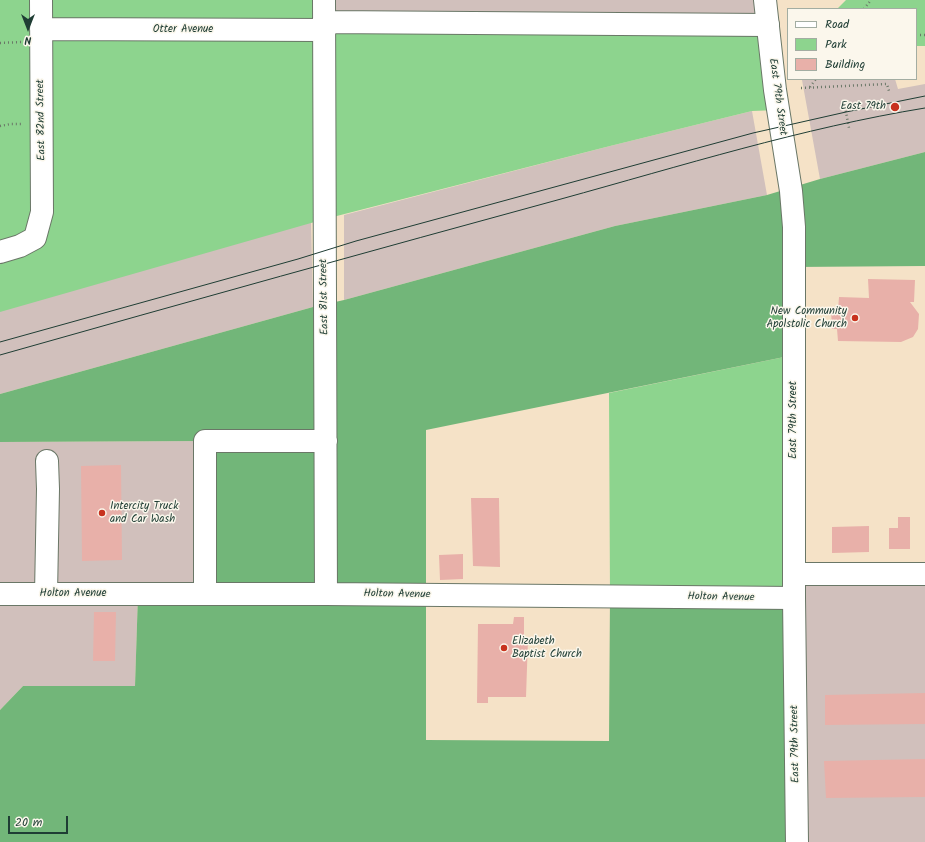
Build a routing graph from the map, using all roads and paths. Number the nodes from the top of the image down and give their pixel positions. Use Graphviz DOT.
graph roads {
  1 [pos="41,0"];
  2 [pos="324,0"];
  3 [pos="765,0"];
  4 [pos="871,0"];
  5 [pos="865,8"];
  6 [pos="325,26"];
  7 [pos="768,26"];
  8 [pos="32,36"];
  9 [pos="0,43"];
  10 [pos="815,80"];
  11 [pos="801,88"];
  12 [pos="810,88"];
  13 [pos="889,91"];
  14 [pos="845,107"];
  15 [pos="25,124"];
  16 [pos="0,126"];
  17 [pos="849,128"];
  18 [pos="0,252"];
  19 [pos="326,441"];
  20 [pos="47,461"];
  21 [pos="794,574"];
  22 [pos="925,574"];
  23 [pos="0,594"];
  24 [pos="46,594"];
  25 [pos="205,594"];
  26 [pos="326,594"];
  27 [pos="794,598"];
  28 [pos="797,842"];
  1 -- 8 [label="street, East 82nd Street"];
  2 -- 6 [label="street, East 81st Street"];
  3 -- 7 [label="street, East 79th Street"];
  4 -- 5 [label="path"];
  6 -- 7 [label="street, Otter Avenue"];
  6 -- 8 [label="street, Otter Avenue"];
  6 -- 19 [label="street, East 81st Street"];
  7 -- 21 [label="street, East 79th Street"];
  8 -- 9 [label="path"];
  8 -- 18 [label="street, East 82nd Street"];
  10 -- 12 [label="path"];
  11 -- 12 [label="path"];
  12 -- 13 [label="path"];
  14 -- 17 [label="path"];
  15 -- 16 [label="path"];
  19 -- 25 [label="street"];
  19 -- 26 [label="street, East 81st Street"];
  20 -- 24 [label="street"];
  21 -- 22 [label="street"];
  21 -- 27 [label="street, East 79th Street"];
  23 -- 24 [label="street, Holton Avenue"];
  24 -- 25 [label="street, Holton Avenue"];
  25 -- 26 [label="street, Holton Avenue"];
  26 -- 27 [label="street, Holton Avenue"];
  27 -- 28 [label="street, East 79th Street"];
}
